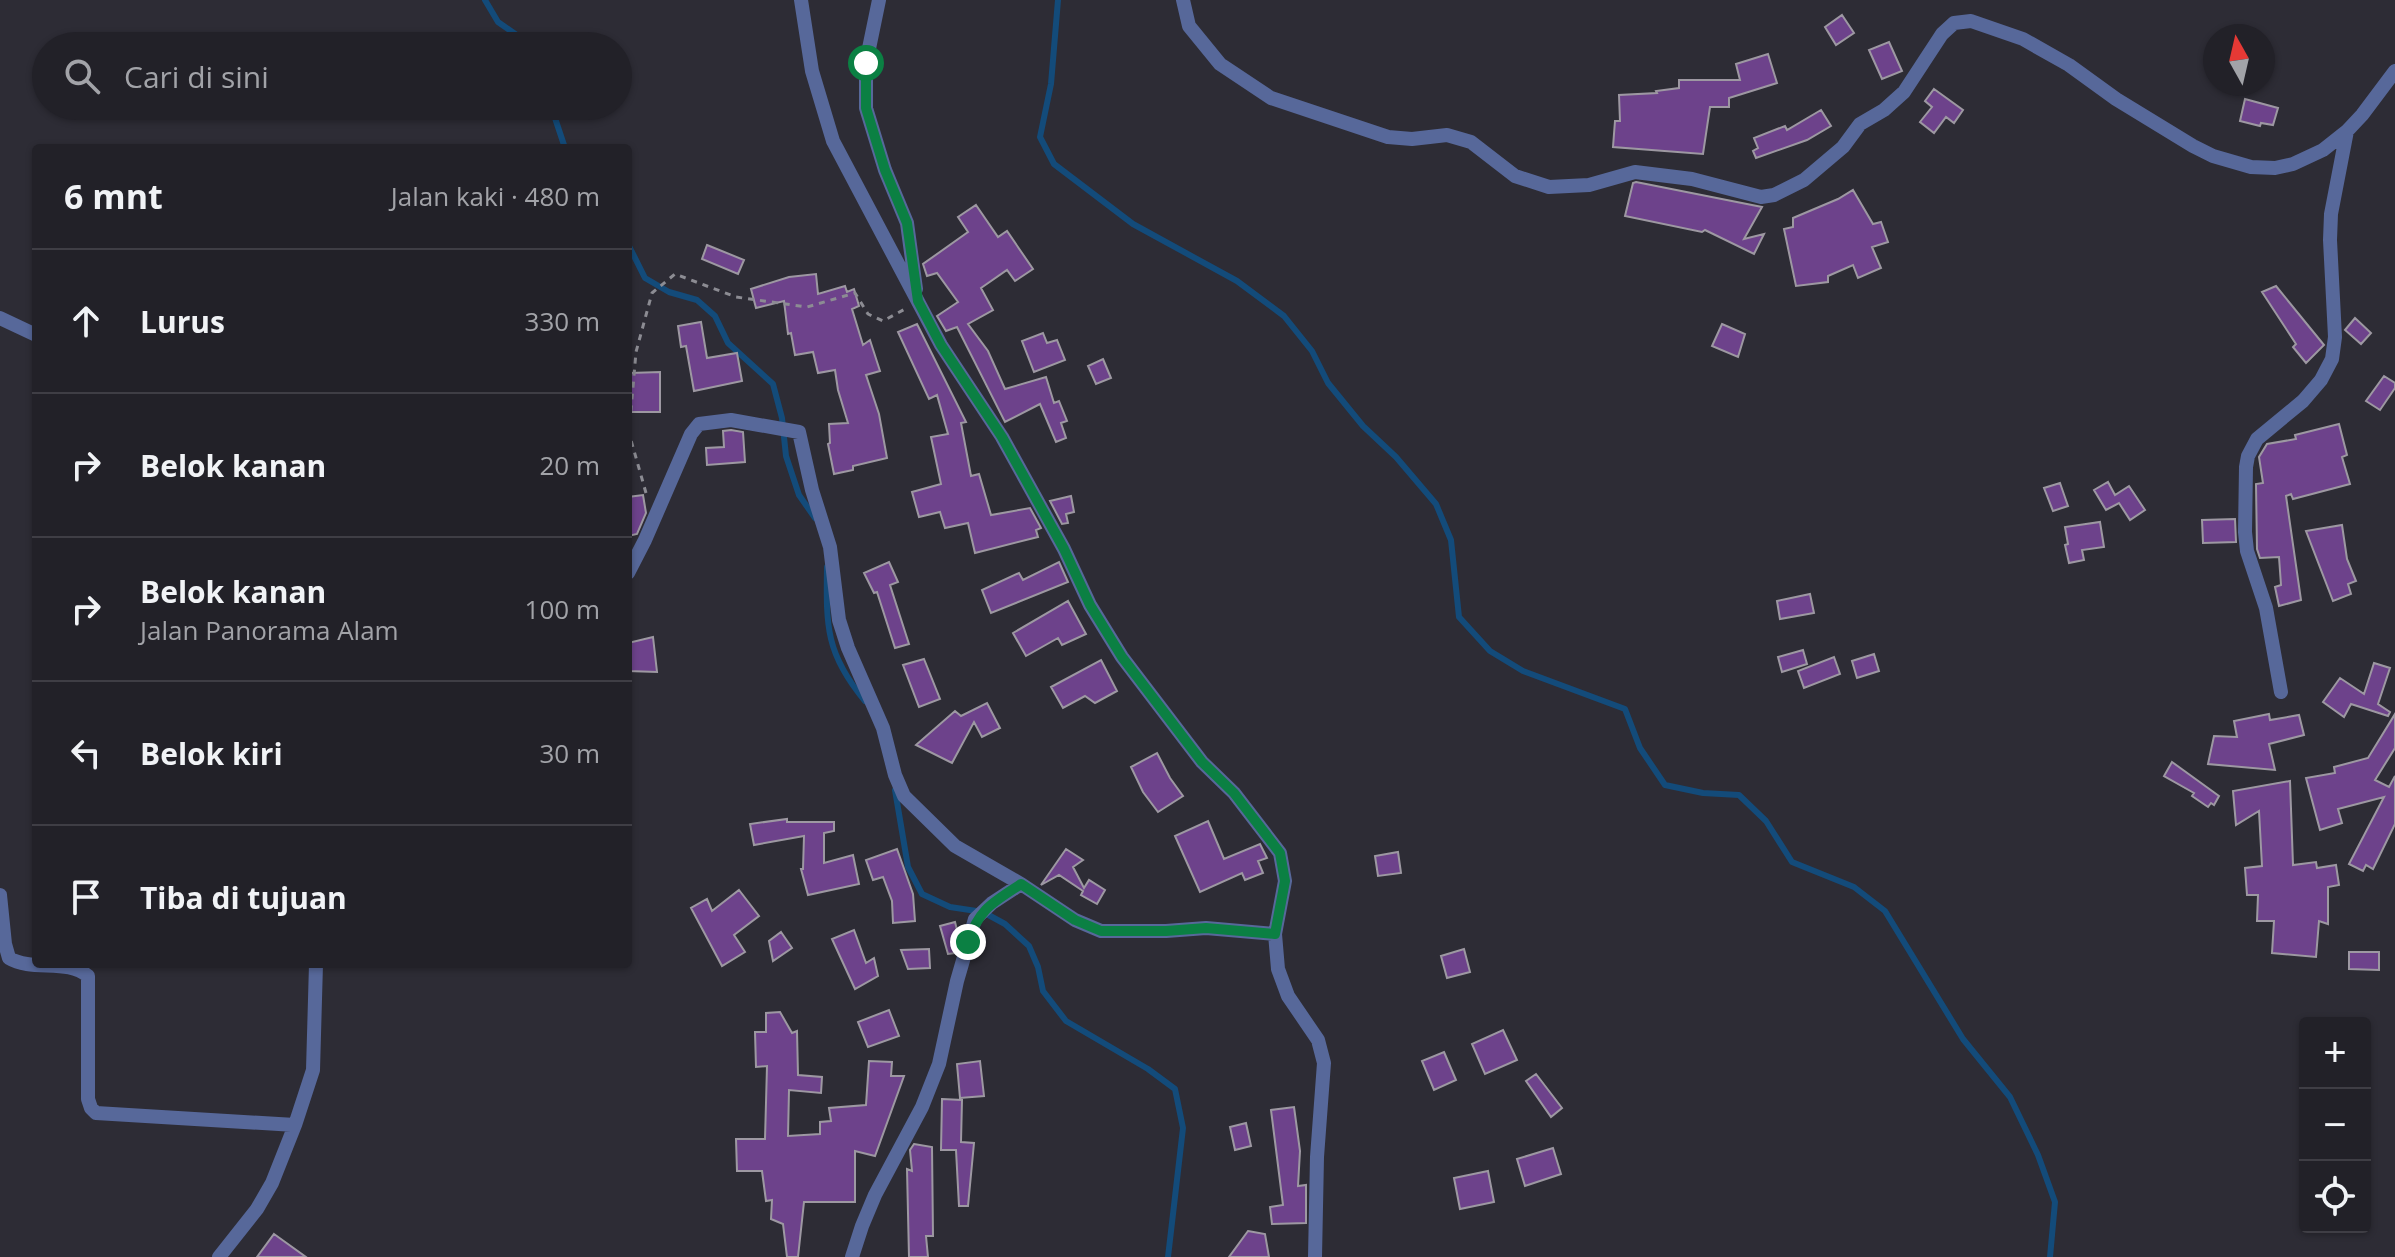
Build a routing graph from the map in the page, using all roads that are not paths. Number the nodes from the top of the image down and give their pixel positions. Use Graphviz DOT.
graph roads {
  1 [pos="801,0"];
  2 [pos="879,0"];
  3 [pos="1183,0"];
  4 [pos="2395,71"];
  5 [pos="2347,131"];
  6 [pos="918,301"];
  7 [pos="0,318"];
  8 [pos="32,333"];
  9 [pos="632,565"];
  10 [pos="2281,692"];
  11 [pos="1021,884"];
  12 [pos="0,895"];
  13 [pos="1275,934"];
  14 [pos="32,964"];
  15 [pos="69,968"];
  16 [pos="316,968"];
  17 [pos="295,1125"];
  18 [pos="219,1257"];
  19 [pos="852,1257"];
  20 [pos="1315,1257"];
  1 -- 6 [label="street"];
  2 -- 6 [label="street"];
  3 -- 5 [label="street"];
  4 -- 5 [label="street"];
  5 -- 10 [label="street"];
  6 -- 13 [label="street"];
  7 -- 8 [label="street"];
  9 -- 11 [label="street"];
  11 -- 13 [label="street"];
  11 -- 19 [label="street"];
  12 -- 14 [label="street"];
  13 -- 20 [label="street"];
  15 -- 17 [label="street"];
  16 -- 17 [label="street"];
  17 -- 18 [label="street"];
}
